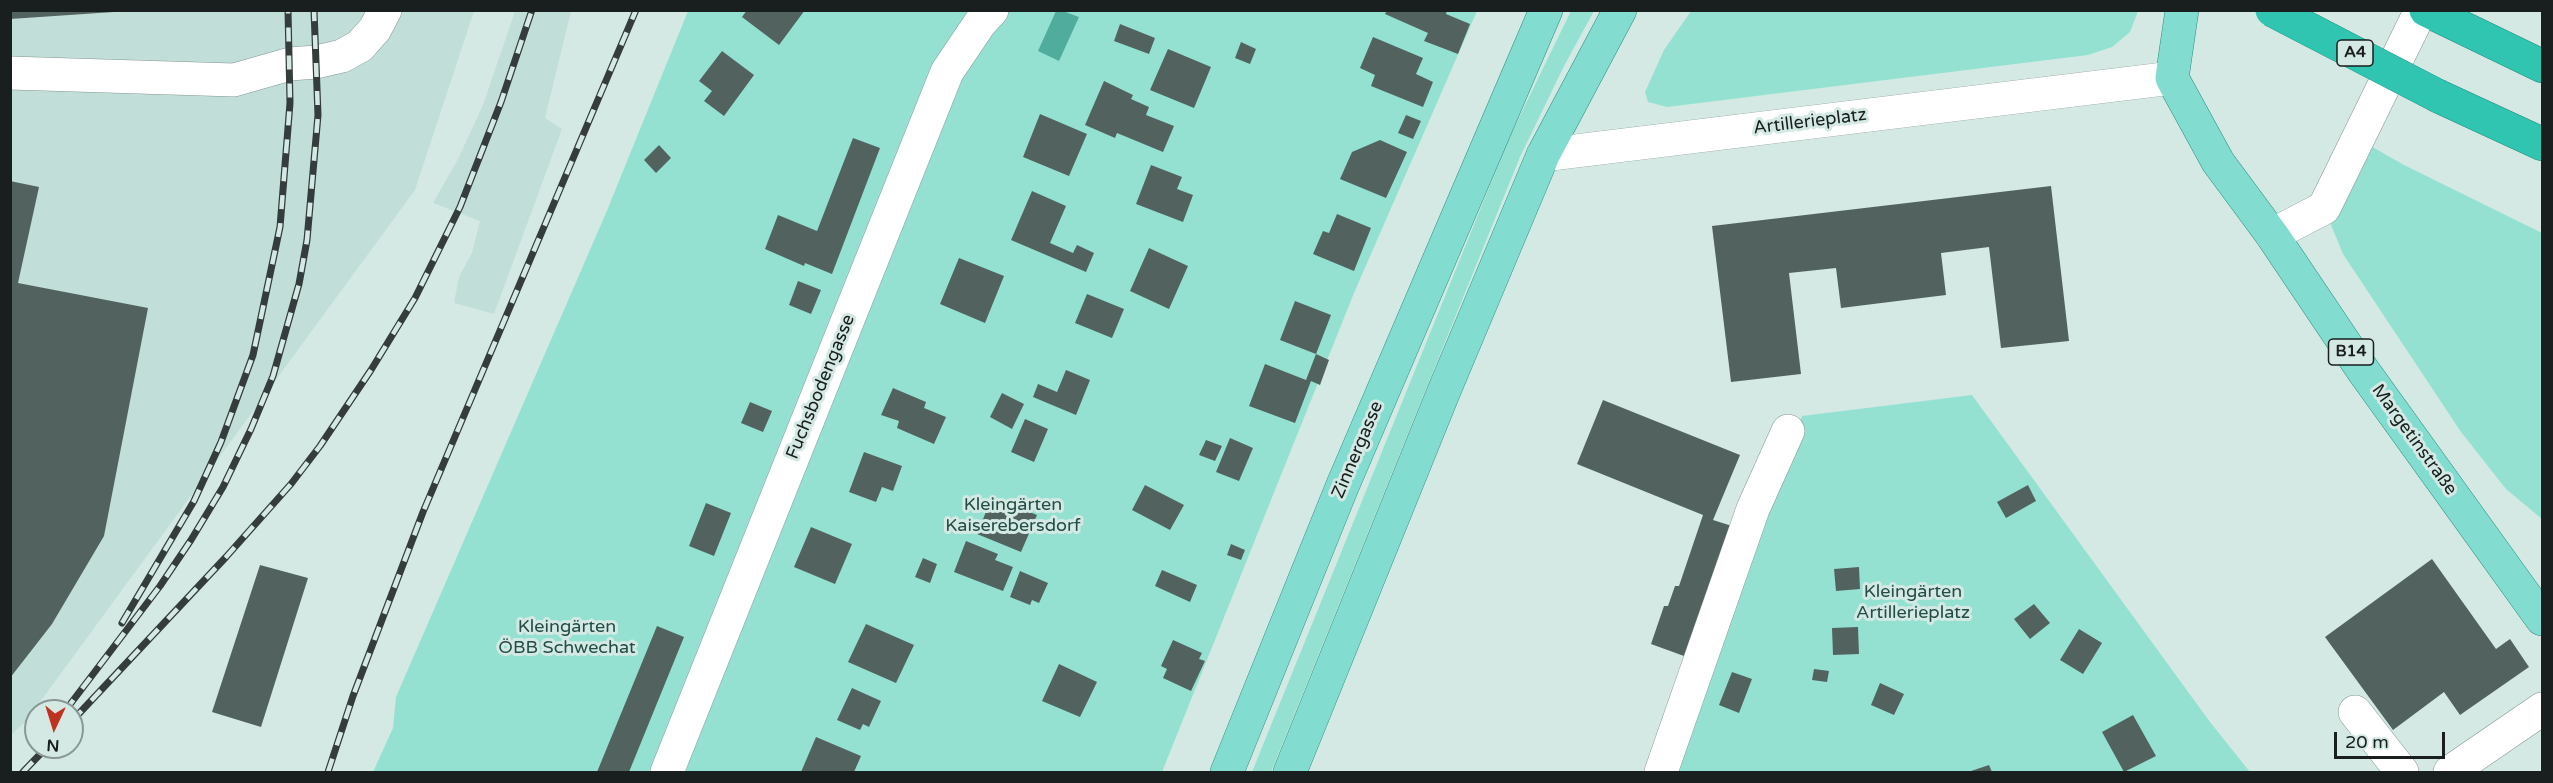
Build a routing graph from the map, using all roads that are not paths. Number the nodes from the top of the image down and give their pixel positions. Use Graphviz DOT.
graph roads {
  1 [pos="385,10"];
  2 [pos="992,10"];
  3 [pos="1546,10"];
  4 [pos="1620,10"];
  5 [pos="2182,10"];
  6 [pos="2272,10"];
  7 [pos="2421,10"];
  8 [pos="2426,10"];
  9 [pos="2542,66"];
  10 [pos="10,73"];
  11 [pos="2172,78"];
  12 [pos="2542,144"];
  13 [pos="1543,155"];
  14 [pos="2272,235"];
  15 [pos="1788,431"];
  16 [pos="2542,619"];
  17 [pos="2542,709"];
  18 [pos="2355,712"];
  19 [pos="667,772"];
  20 [pos="1227,772"];
  21 [pos="1290,772"];
  22 [pos="1661,772"];
  23 [pos="2402,772"];
  24 [pos="2450,772"];
  1 -- 10 [label="street"];
  2 -- 19 [label="street, Fuchsbodengasse"];
  3 -- 20 [label="main road, Zinnergasse"];
  4 -- 13 [label="main road"];
  5 -- 11 [label="main road"];
  6 -- 12 [label="highway, A4, bridge"];
  7 -- 14 [label="street"];
  8 -- 9 [label="highway"];
  11 -- 13 [label="street, Artillerieplatz"];
  11 -- 14 [label="main road, Margetinstraße / B14"];
  13 -- 21 [label="main road"];
  14 -- 16 [label="main road, Margetinstraße / B14"];
  15 -- 22 [label="street"];
  17 -- 24 [label="street"];
  18 -- 23 [label="street"];
}
